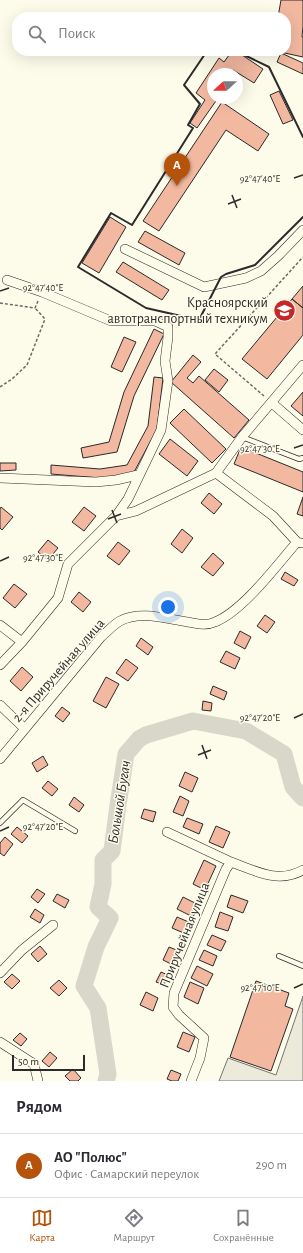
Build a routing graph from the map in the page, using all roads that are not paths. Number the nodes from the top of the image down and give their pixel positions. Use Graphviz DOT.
graph roads {
  1 [pos="303,230"];
  2 [pos="125,249"];
  3 [pos="7,280"];
  4 [pos="303,365"];
  5 [pos="272,403"];
  6 [pos="303,430"];
  7 [pos="242,437"];
  8 [pos="303,458"];
  9 [pos="216,473"];
  10 [pos="138,475"];
  11 [pos="0,478"];
  12 [pos="116,516"];
  13 [pos="300,542"];
  14 [pos="0,625"];
  15 [pos="22,642"];
  16 [pos="0,665"];
  17 [pos="0,705"];
  18 [pos="26,729"];
  19 [pos="0,759"];
  20 [pos="0,823"];
  21 [pos="75,831"];
  22 [pos="167,832"];
  23 [pos="231,862"];
  24 [pos="303,870"];
  25 [pos="53,925"];
  26 [pos="279,956"];
  27 [pos="303,966"];
  28 [pos="0,973"];
  29 [pos="0,1042"];
  30 [pos="38,1081"];
  31 [pos="191,1081"];
  1 -- 2 [label="street"];
  3 -- 10 [label="street"];
  4 -- 5 [label="street"];
  5 -- 6 [label="street"];
  5 -- 7 [label="street"];
  7 -- 8 [label="lane"];
  7 -- 9 [label="street"];
  9 -- 12 [label="street"];
  9 -- 13 [label="street"];
  10 -- 11 [label="street"];
  10 -- 12 [label="street"];
  12 -- 15 [label="street"];
  13 -- 18 [label="street, 2-я Приручейная улица"];
  14 -- 15 [label="street"];
  15 -- 16 [label="street"];
  17 -- 18 [label="street"];
  18 -- 19 [label="street, 2-я Приручейная улица"];
  20 -- 21 [label="lane"];
  22 -- 23 [label="street"];
  23 -- 24 [label="street"];
  23 -- 31 [label="street, Приручейная улица"];
  25 -- 28 [label="street"];
  26 -- 27 [label="lane"];
  29 -- 30 [label="street"];
}
